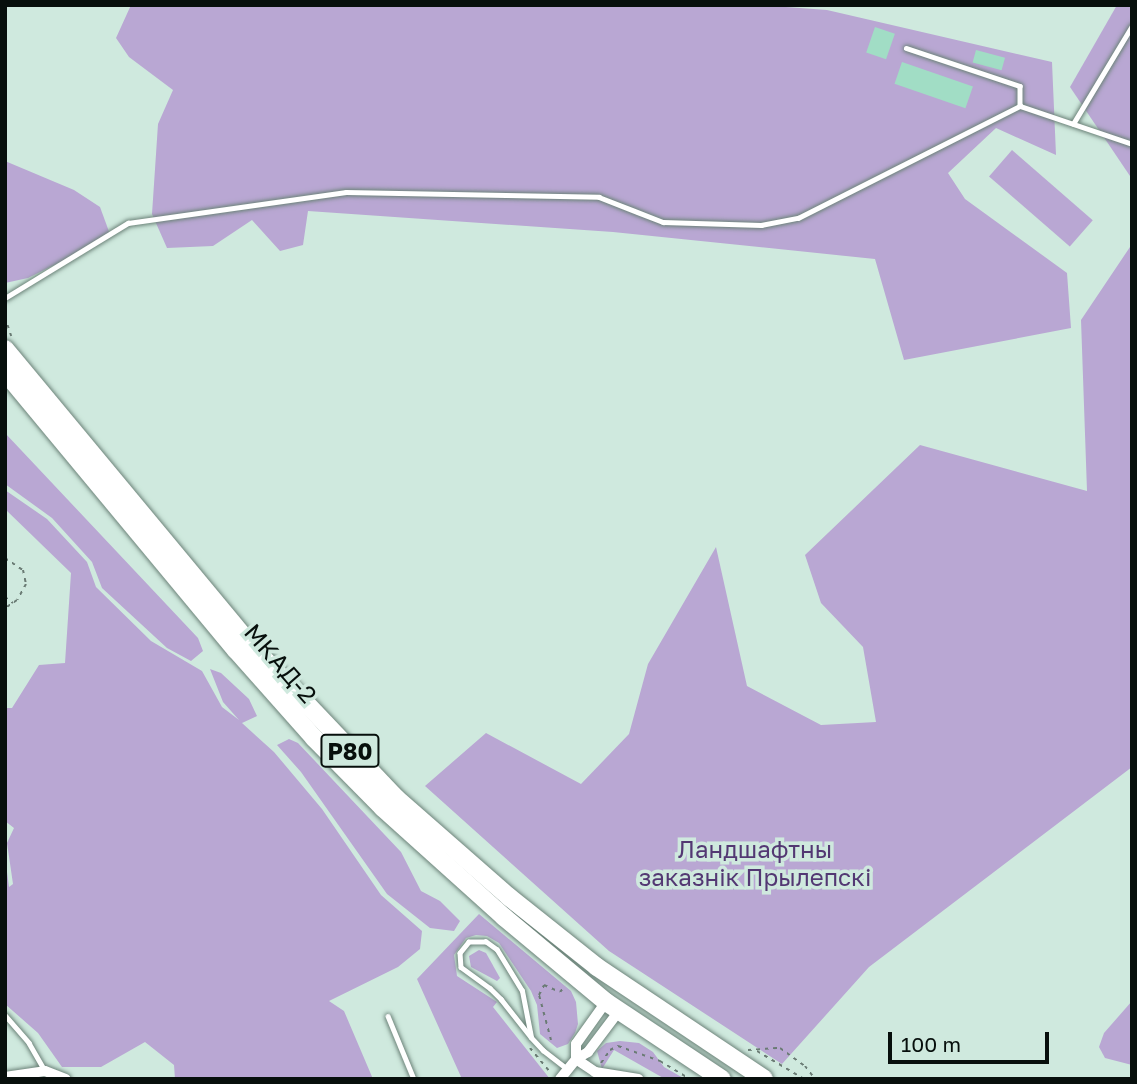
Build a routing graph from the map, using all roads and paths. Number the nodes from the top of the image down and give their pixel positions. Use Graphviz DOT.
graph roads {
  1 [pos="1132,26"];
  2 [pos="906,48"];
  3 [pos="1020,106"];
  4 [pos="1073,124"];
  5 [pos="1132,144"];
  6 [pos="5,298"];
  7 [pos="5,317"];
  8 [pos="9,346"];
  9 [pos="5,372"];
  10 [pos="5,558"];
  11 [pos="5,597"];
  12 [pos="14,603"];
  13 [pos="5,608"];
  14 [pos="607,975"];
  15 [pos="565,986"];
  16 [pos="648,1003"];
  17 [pos="615,1004"];
  18 [pos="5,1016"];
  19 [pos="388,1016"];
  20 [pos="531,1038"];
  21 [pos="551,1040"];
  22 [pos="754,1049"];
  23 [pos="746,1050"];
  24 [pos="537,1057"];
  25 [pos="576,1059"];
  26 [pos="567,1070"];
  27 [pos="45,1071"];
  28 [pos="595,1072"];
  29 [pos="5,1077"];
  30 [pos="557,1078"];
  31 [pos="66,1079"];
  32 [pos="414,1079"];
  33 [pos="638,1079"];
  34 [pos="690,1079"];
  35 [pos="722,1079"];
  36 [pos="764,1079"];
  37 [pos="804,1079"];
  38 [pos="815,1079"];
  1 -- 4 [label="lane"];
  2 -- 3 [label="lane"];
  3 -- 4 [label="lane"];
  3 -- 6 [label="lane"];
  4 -- 5 [label="lane"];
  7 -- 8 [label="path"];
  8 -- 14 [label="highway, Р80"];
  9 -- 17 [label="highway, МКАД-2 / Р80"];
  10 -- 12 [label="path"];
  11 -- 12 [label="path"];
  12 -- 13 [label="path"];
  14 -- 16 [label="highway, Р80"];
  14 -- 17 [label="highway"];
  15 -- 21 [label="path"];
  16 -- 17 [label="highway"];
  16 -- 36 [label="highway, Р80"];
  17 -- 25 [label="street"];
  17 -- 25 [label="street"];
  17 -- 35 [label="highway, МКАД-2 / Р80"];
  18 -- 27 [label="lane"];
  19 -- 32 [label="lane"];
  20 -- 20 [label="lane"];
  20 -- 26 [label="lane"];
  22 -- 23 [label="path"];
  22 -- 37 [label="path"];
  22 -- 38 [label="path"];
  24 -- 30 [label="path"];
  25 -- 26 [label="street"];
  25 -- 28 [label="street"];
  26 -- 30 [label="street"];
  27 -- 29 [label="street"];
  27 -- 31 [label="street"];
  28 -- 33 [label="street"];
  28 -- 34 [label="path"];
}
